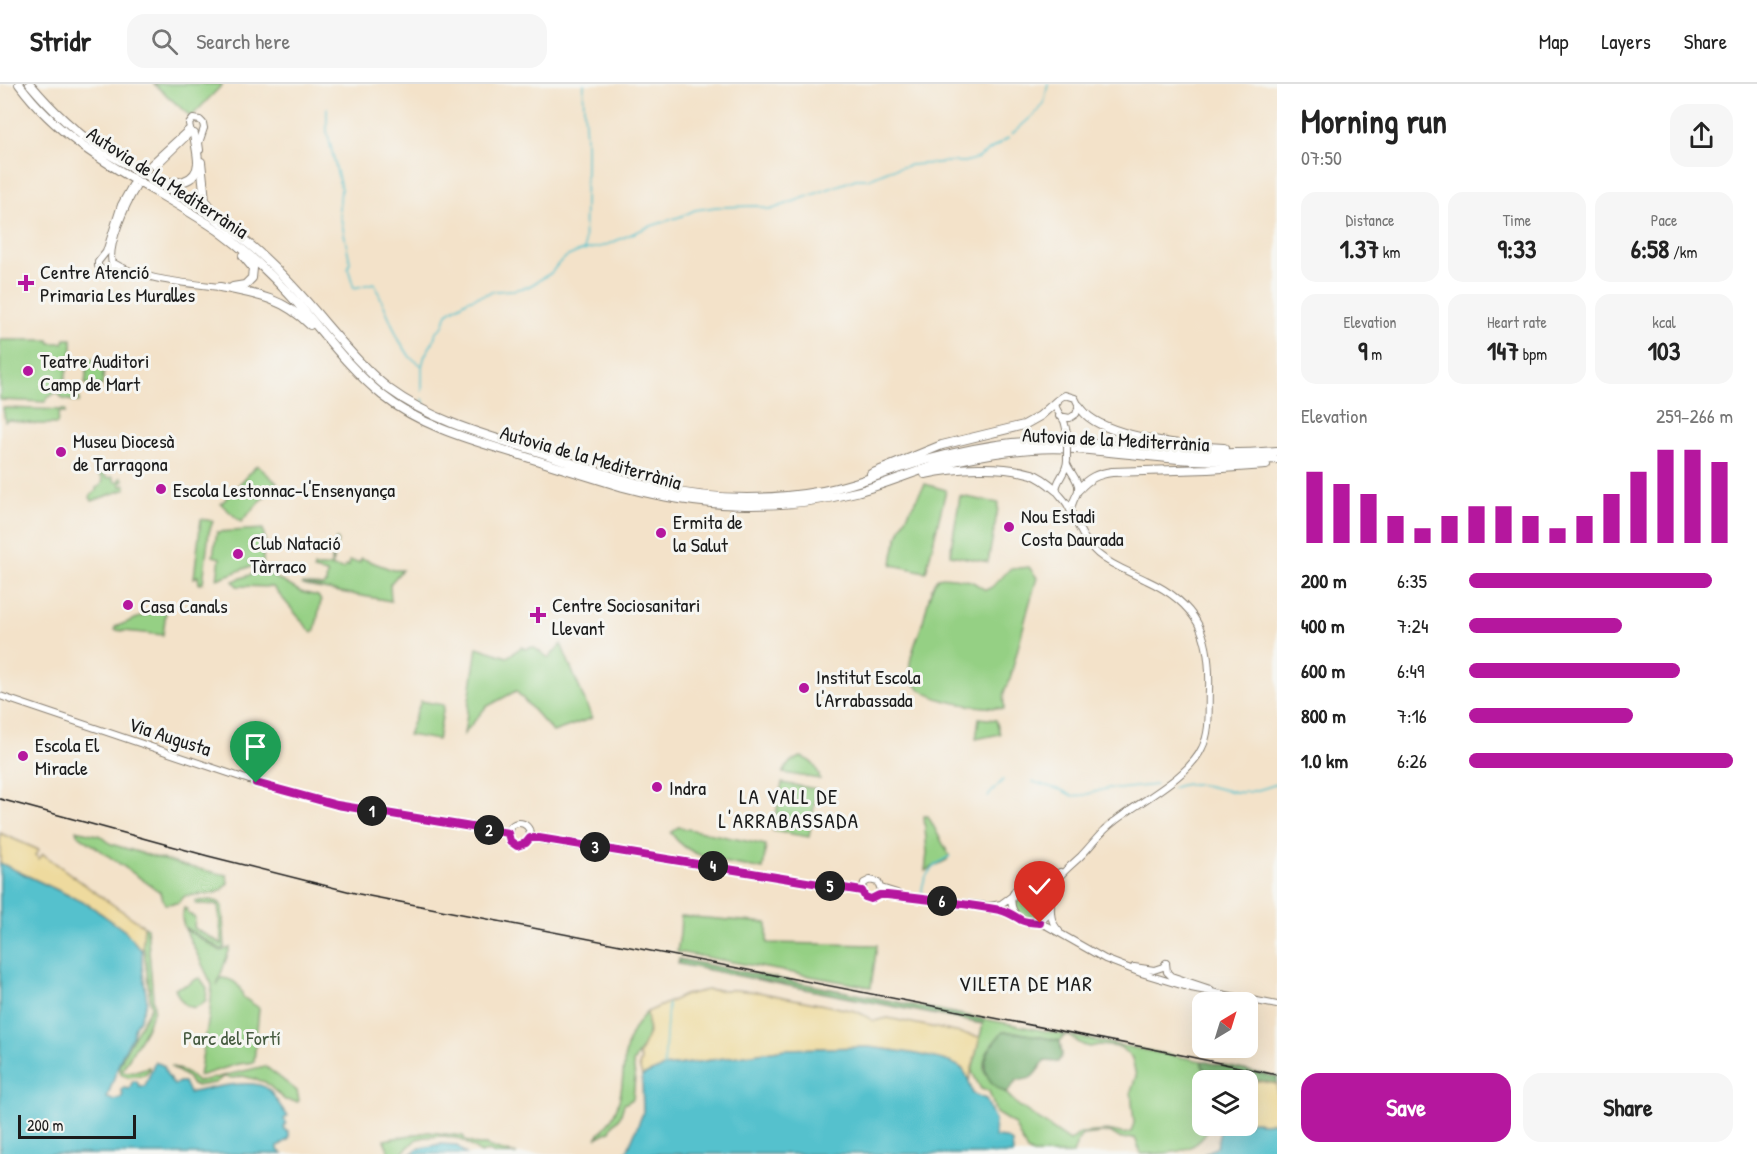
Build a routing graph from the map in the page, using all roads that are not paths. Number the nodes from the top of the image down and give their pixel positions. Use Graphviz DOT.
graph roads {
  1 [pos="19,84"];
  2 [pos="30,84"];
  3 [pos="204,128"];
  4 [pos="191,132"];
  5 [pos="100,148"];
  6 [pos="201,161"];
  7 [pos="153,165"];
  8 [pos="134,186"];
  9 [pos="201,220"];
  10 [pos="240,236"];
  11 [pos="109,259"];
  12 [pos="121,268"];
  13 [pos="109,269"];
  14 [pos="220,287"];
  15 [pos="345,359"];
  16 [pos="1057,401"];
  17 [pos="1079,406"];
  18 [pos="1059,416"];
  19 [pos="1073,417"];
  20 [pos="1067,432"];
  21 [pos="1277,456"];
  22 [pos="1067,462"];
  23 [pos="1062,477"];
  24 [pos="1074,478"];
  25 [pos="890,481"];
  26 [pos="1056,490"];
  27 [pos="1077,493"];
  28 [pos="761,497"];
  29 [pos="1063,499"];
  30 [pos="1072,517"];
  31 [pos="0,696"];
  32 [pos="508,833"];
  33 [pos="530,838"];
  34 [pos="1075,861"];
  35 [pos="1037,883"];
  36 [pos="862,891"];
  37 [pos="880,891"];
  38 [pos="1012,896"];
  39 [pos="1050,896"];
  40 [pos="975,905"];
  41 [pos="1050,909"];
  42 [pos="1015,914"];
  43 [pos="1035,922"];
  44 [pos="1057,929"];
  45 [pos="1074,942"];
  46 [pos="1144,974"];
  47 [pos="1210,990"];
  48 [pos="1213,992"];
  49 [pos="1219,992"];
  50 [pos="1258,1001"];
  51 [pos="1277,1005"];
  1 -- 9 [label="highway, Autovia de la Mediterrània"];
  2 -- 5 [label="highway, Autovia de la Mediterrània"];
  3 -- 4 [label="main road"];
  3 -- 4 [label="main road"];
  3 -- 6 [label="main road"];
  4 -- 5 [label="highway"];
  4 -- 7 [label="main road"];
  5 -- 10 [label="highway, Autovia de la Mediterrània"];
  6 -- 10 [label="highway"];
  8 -- 11 [label="main road"];
  9 -- 14 [label="highway"];
  9 -- 15 [label="highway, Autovia de la Mediterrània"];
  10 -- 28 [label="highway, Autovia de la Mediterrània"];
  11 -- 12 [label="main road"];
  11 -- 13 [label="main road"];
  11 -- 13 [label="main road"];
  12 -- 13 [label="main road"];
  12 -- 14 [label="main road"];
  14 -- 15 [label="highway"];
  15 -- 25 [label="highway, Autovia de la Mediterrània"];
  16 -- 17 [label="main road"];
  16 -- 18 [label="main road"];
  16 -- 28 [label="highway"];
  17 -- 19 [label="main road"];
  17 -- 21 [label="highway"];
  18 -- 19 [label="main road"];
  18 -- 20 [label="main road"];
  19 -- 20 [label="main road"];
  20 -- 22 [label="main road, bridge"];
  21 -- 25 [label="highway, Autovia de la Mediterrània"];
  21 -- 27 [label="highway"];
  21 -- 28 [label="highway, Autovia de la Mediterrània"];
  22 -- 23 [label="main road"];
  22 -- 24 [label="main road"];
  23 -- 24 [label="main road"];
  23 -- 26 [label="main road"];
  24 -- 27 [label="main road"];
  25 -- 26 [label="highway"];
  26 -- 29 [label="main road"];
  27 -- 29 [label="main road"];
  27 -- 30 [label="main road"];
  29 -- 30 [label="main road"];
  30 -- 34 [label="main road"];
  31 -- 32 [label="main road, Via Augusta"];
  32 -- 33 [label="main road"];
  32 -- 33 [label="main road"];
  33 -- 36 [label="main road"];
  34 -- 35 [label="main road"];
  34 -- 39 [label="main road"];
  35 -- 38 [label="main road"];
  35 -- 39 [label="main road"];
  36 -- 37 [label="main road"];
  36 -- 37 [label="main road"];
  37 -- 40 [label="main road"];
  38 -- 40 [label="main road"];
  38 -- 42 [label="main road"];
  39 -- 41 [label="main road"];
  40 -- 42 [label="main road"];
  41 -- 43 [label="main road"];
  41 -- 44 [label="main road"];
  42 -- 43 [label="main road"];
  43 -- 45 [label="main road"];
  44 -- 45 [label="main road"];
  44 -- 47 [label="main road"];
  45 -- 46 [label="main road"];
  46 -- 47 [label="main road"];
  46 -- 48 [label="main road"];
  47 -- 49 [label="main road"];
  50 -- 51 [label="main road"];
}
